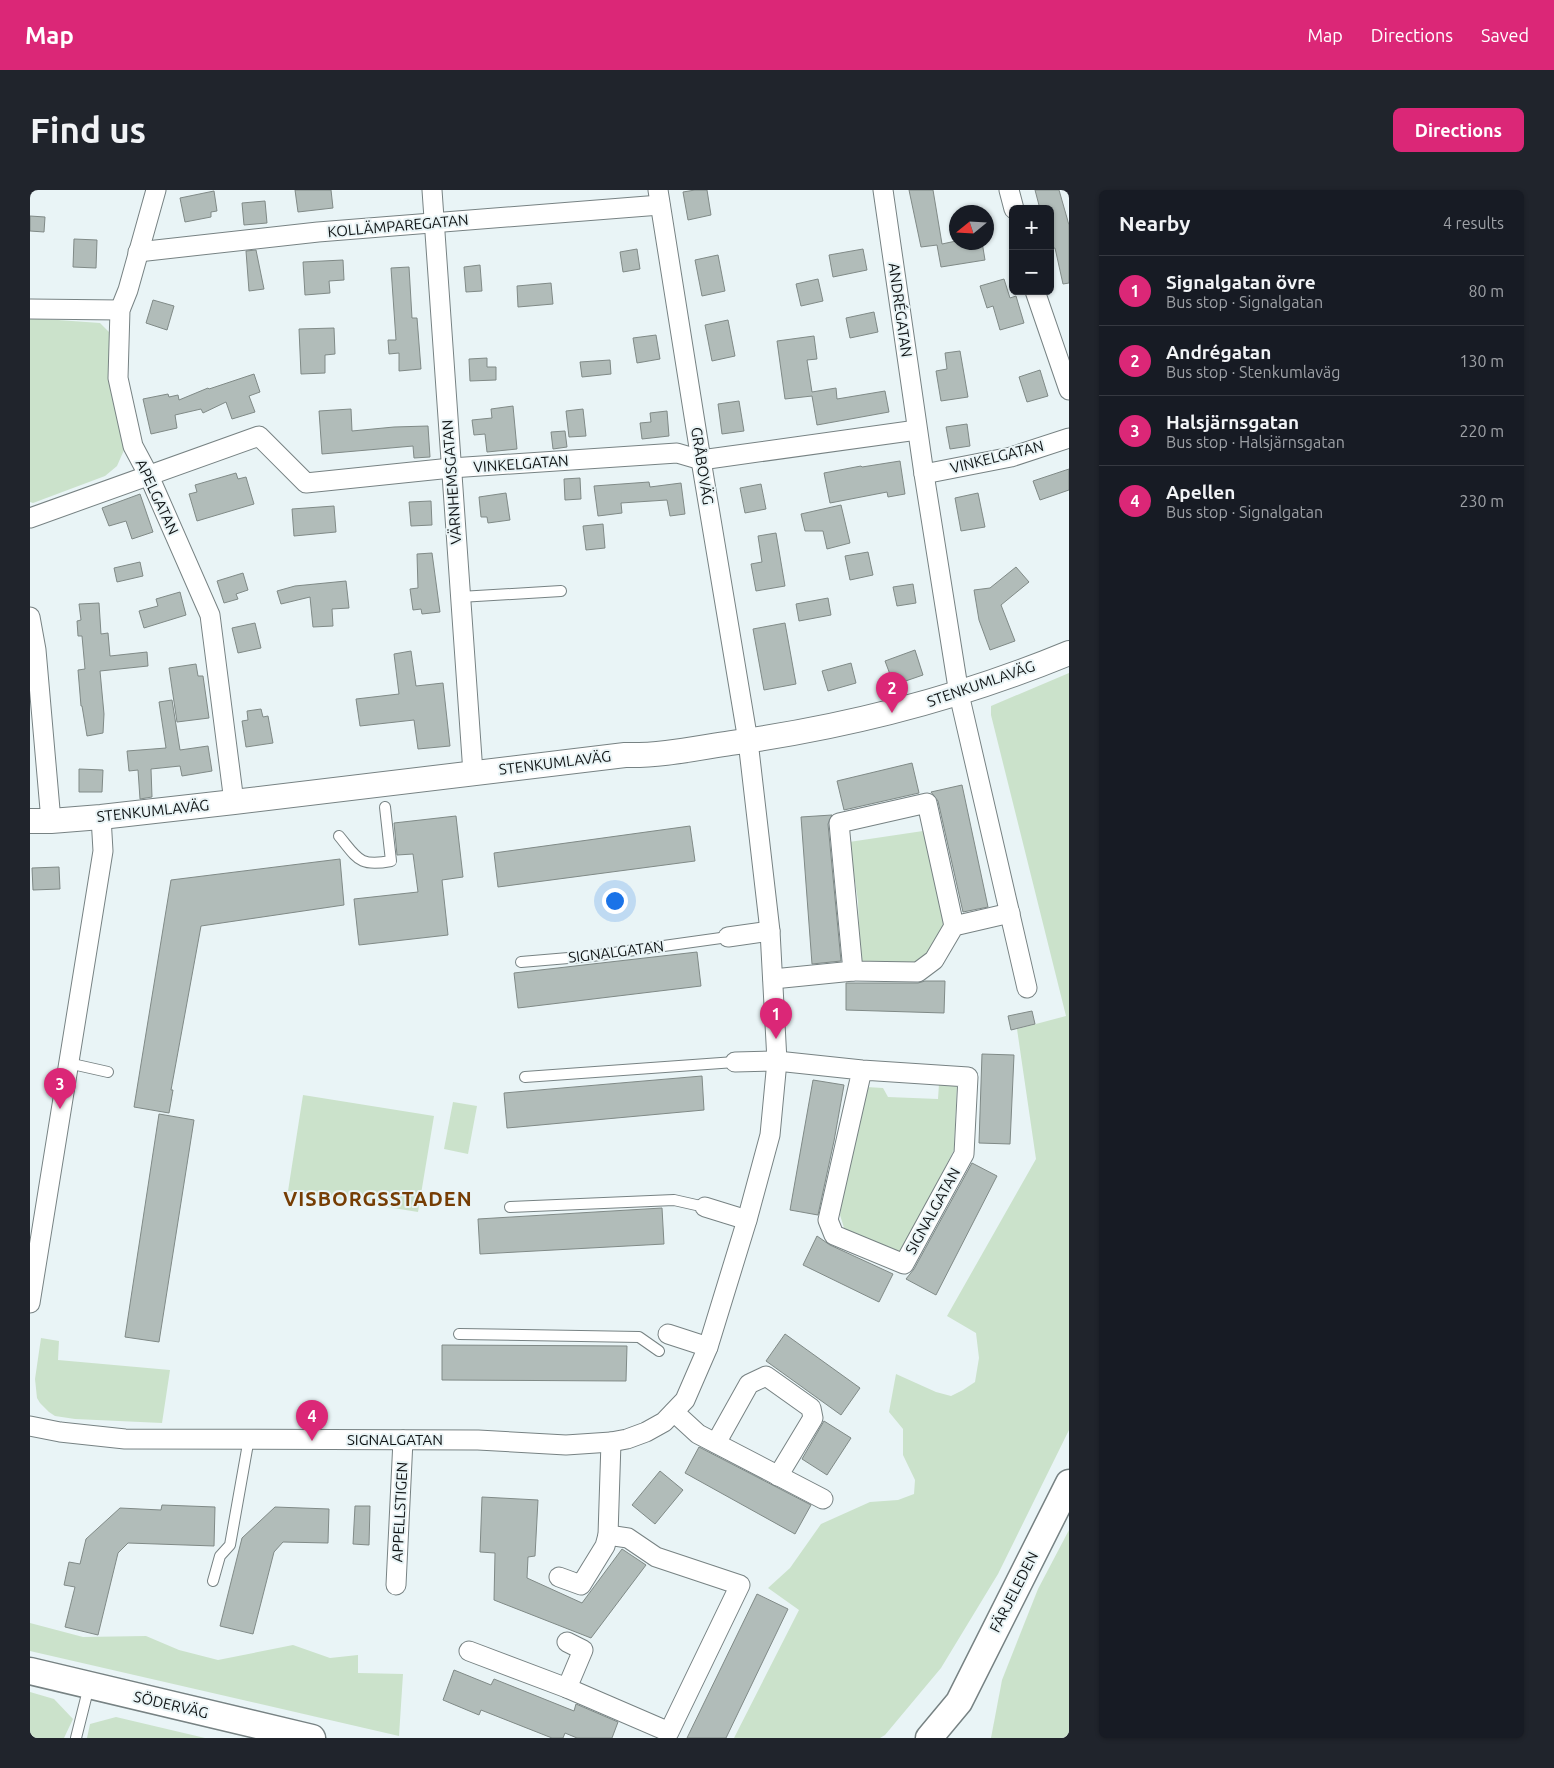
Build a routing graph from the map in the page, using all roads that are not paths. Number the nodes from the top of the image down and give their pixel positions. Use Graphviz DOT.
graph roads {
  1 [pos="156,190"];
  2 [pos="432,190"];
  3 [pos="882,190"];
  4 [pos="1009,190"];
  5 [pos="659,197"];
  6 [pos="1013,205"];
  7 [pos="434,223"];
  8 [pos="138,252"];
  9 [pos="1036,295"];
  10 [pos="30,309"];
  11 [pos="120,310"];
  12 [pos="1069,390"];
  13 [pos="917,430"];
  14 [pos="1069,438"];
  15 [pos="701,460"];
  16 [pos="451,468"];
  17 [pos="924,474"];
  18 [pos="148,476"];
  19 [pos="30,518"];
  20 [pos="561,591"];
  21 [pos="460,597"];
  22 [pos="30,616"];
  23 [pos="1069,653"];
  24 [pos="959,694"];
  25 [pos="748,741"];
  26 [pos="473,773"];
  27 [pos="234,802"];
  28 [pos="385,807"];
  29 [pos="101,817"];
  30 [pos="40,821"];
  31 [pos="339,836"];
  32 [pos="1010,913"];
  33 [pos="954,926"];
  34 [pos="770,931"];
  35 [pos="728,937"];
  36 [pos="521,962"];
  37 [pos="853,971"];
  38 [pos="773,978"];
  39 [pos="1027,988"];
  40 [pos="777,1061"];
  41 [pos="735,1062"];
  42 [pos="68,1063"];
  43 [pos="862,1070"];
  44 [pos="108,1072"];
  45 [pos="525,1077"];
  46 [pos="510,1207"];
  47 [pos="705,1207"];
  48 [pos="747,1220"];
  49 [pos="30,1303"];
  50 [pos="459,1334"];
  51 [pos="668,1334"];
  52 [pos="708,1347"];
  53 [pos="659,1351"];
  54 [pos="674,1412"];
  55 [pos="30,1426"];
  56 [pos="249,1438"];
  57 [pos="403,1440"];
  58 [pos="611,1442"];
  59 [pos="716,1444"];
  60 [pos="778,1476"];
  61 [pos="1069,1483"];
  62 [pos="823,1499"];
  63 [pos="608,1535"];
  64 [pos="559,1577"];
  65 [pos="213,1582"];
  66 [pos="396,1585"];
  67 [pos="567,1642"];
  68 [pos="470,1651"];
  69 [pos="30,1671"];
  70 [pos="89,1686"];
  71 [pos="567,1688"];
  72 [pos="959,1702"];
  73 [pos="76,1738"];
  74 [pos="312,1738"];
  75 [pos="929,1738"];
  76 [pos="954,1738"];
  1 -- 8 [label="street, APELGATAN"];
  2 -- 7 [label="street, VÄRNHEMSGATAN"];
  3 -- 13 [label="street, ANDRÉGATAN"];
  4 -- 6 [label="street"];
  5 -- 7 [label="street, KOLLÄMPAREGATAN"];
  5 -- 15 [label="street, GRÅBOVÄG"];
  7 -- 8 [label="street, KOLLÄMPAREGATAN"];
  7 -- 16 [label="street, VÄRNHEMSGATAN"];
  8 -- 11 [label="street, APELGATAN"];
  9 -- 12 [label="street"];
  10 -- 11 [label="street"];
  11 -- 18 [label="street, APELGATAN"];
  13 -- 15 [label="street, VINKELGATAN"];
  13 -- 17 [label="street, ANDRÉGATAN"];
  14 -- 17 [label="street, VINKELGATAN"];
  15 -- 16 [label="street, VINKELGATAN"];
  15 -- 25 [label="street, GRÅBOVÄG"];
  16 -- 18 [label="street, VINKELGATAN"];
  16 -- 21 [label="street, VÄRNHEMSGATAN"];
  17 -- 24 [label="street, ANDRÉGATAN"];
  18 -- 19 [label="street"];
  18 -- 27 [label="street, APELGATAN"];
  20 -- 21 [label="lane"];
  21 -- 26 [label="street, VÄRNHEMSGATAN"];
  22 -- 30 [label="street"];
  23 -- 24 [label="street, STENKUMLAVÄG"];
  24 -- 25 [label="street, STENKUMLAVÄG"];
  24 -- 32 [label="street, ANDRÉGATAN"];
  25 -- 26 [label="street, STENKUMLAVÄG"];
  25 -- 34 [label="street, SIGNALGATAN"];
  26 -- 27 [label="street, STENKUMLAVÄG"];
  27 -- 29 [label="street, STENKUMLAVÄG"];
  28 -- 31 [label="lane"];
  29 -- 30 [label="street, STENKUMLAVÄG"];
  29 -- 42 [label="street"];
  32 -- 33 [label="street"];
  32 -- 39 [label="street, ANDRÉGATAN"];
  33 -- 37 [label="street"];
  33 -- 37 [label="street"];
  34 -- 35 [label="street, SIGNALGATAN"];
  34 -- 38 [label="street, SIGNALGATAN"];
  35 -- 36 [label="lane, SIGNALGATAN"];
  37 -- 38 [label="street"];
  38 -- 40 [label="street, SIGNALGATAN"];
  40 -- 41 [label="street, SIGNALGATAN"];
  40 -- 43 [label="street, SIGNALGATAN"];
  40 -- 48 [label="street, SIGNALGATAN"];
  41 -- 45 [label="lane, SIGNALGATAN"];
  42 -- 44 [label="lane"];
  42 -- 49 [label="street"];
  43 -- 43 [label="street, SIGNALGATAN"];
  46 -- 47 [label="lane"];
  47 -- 48 [label="street"];
  48 -- 52 [label="street, SIGNALGATAN"];
  50 -- 53 [label="lane"];
  51 -- 52 [label="street"];
  52 -- 54 [label="street, SIGNALGATAN"];
  54 -- 58 [label="street, SIGNALGATAN"];
  54 -- 59 [label="street"];
  55 -- 56 [label="street, SIGNALGATAN"];
  56 -- 57 [label="street, SIGNALGATAN"];
  56 -- 65 [label="lane"];
  57 -- 58 [label="street, SIGNALGATAN"];
  57 -- 66 [label="street, APPELLSTIGEN"];
  58 -- 63 [label="street"];
  59 -- 60 [label="street"];
  59 -- 60 [label="street"];
  60 -- 62 [label="street"];
  61 -- 72 [label="main road, FÄRJELEDEN"];
  63 -- 64 [label="street"];
  63 -- 71 [label="street"];
  67 -- 71 [label="street"];
  68 -- 71 [label="street"];
  69 -- 70 [label="main road, SÖDERVÄG"];
  70 -- 73 [label="lane"];
  70 -- 74 [label="main road, SÖDERVÄG"];
  72 -- 75 [label="main road, FÄRJELEDEN"];
  72 -- 76 [label="main road, FÄRJELEDEN"];
}
